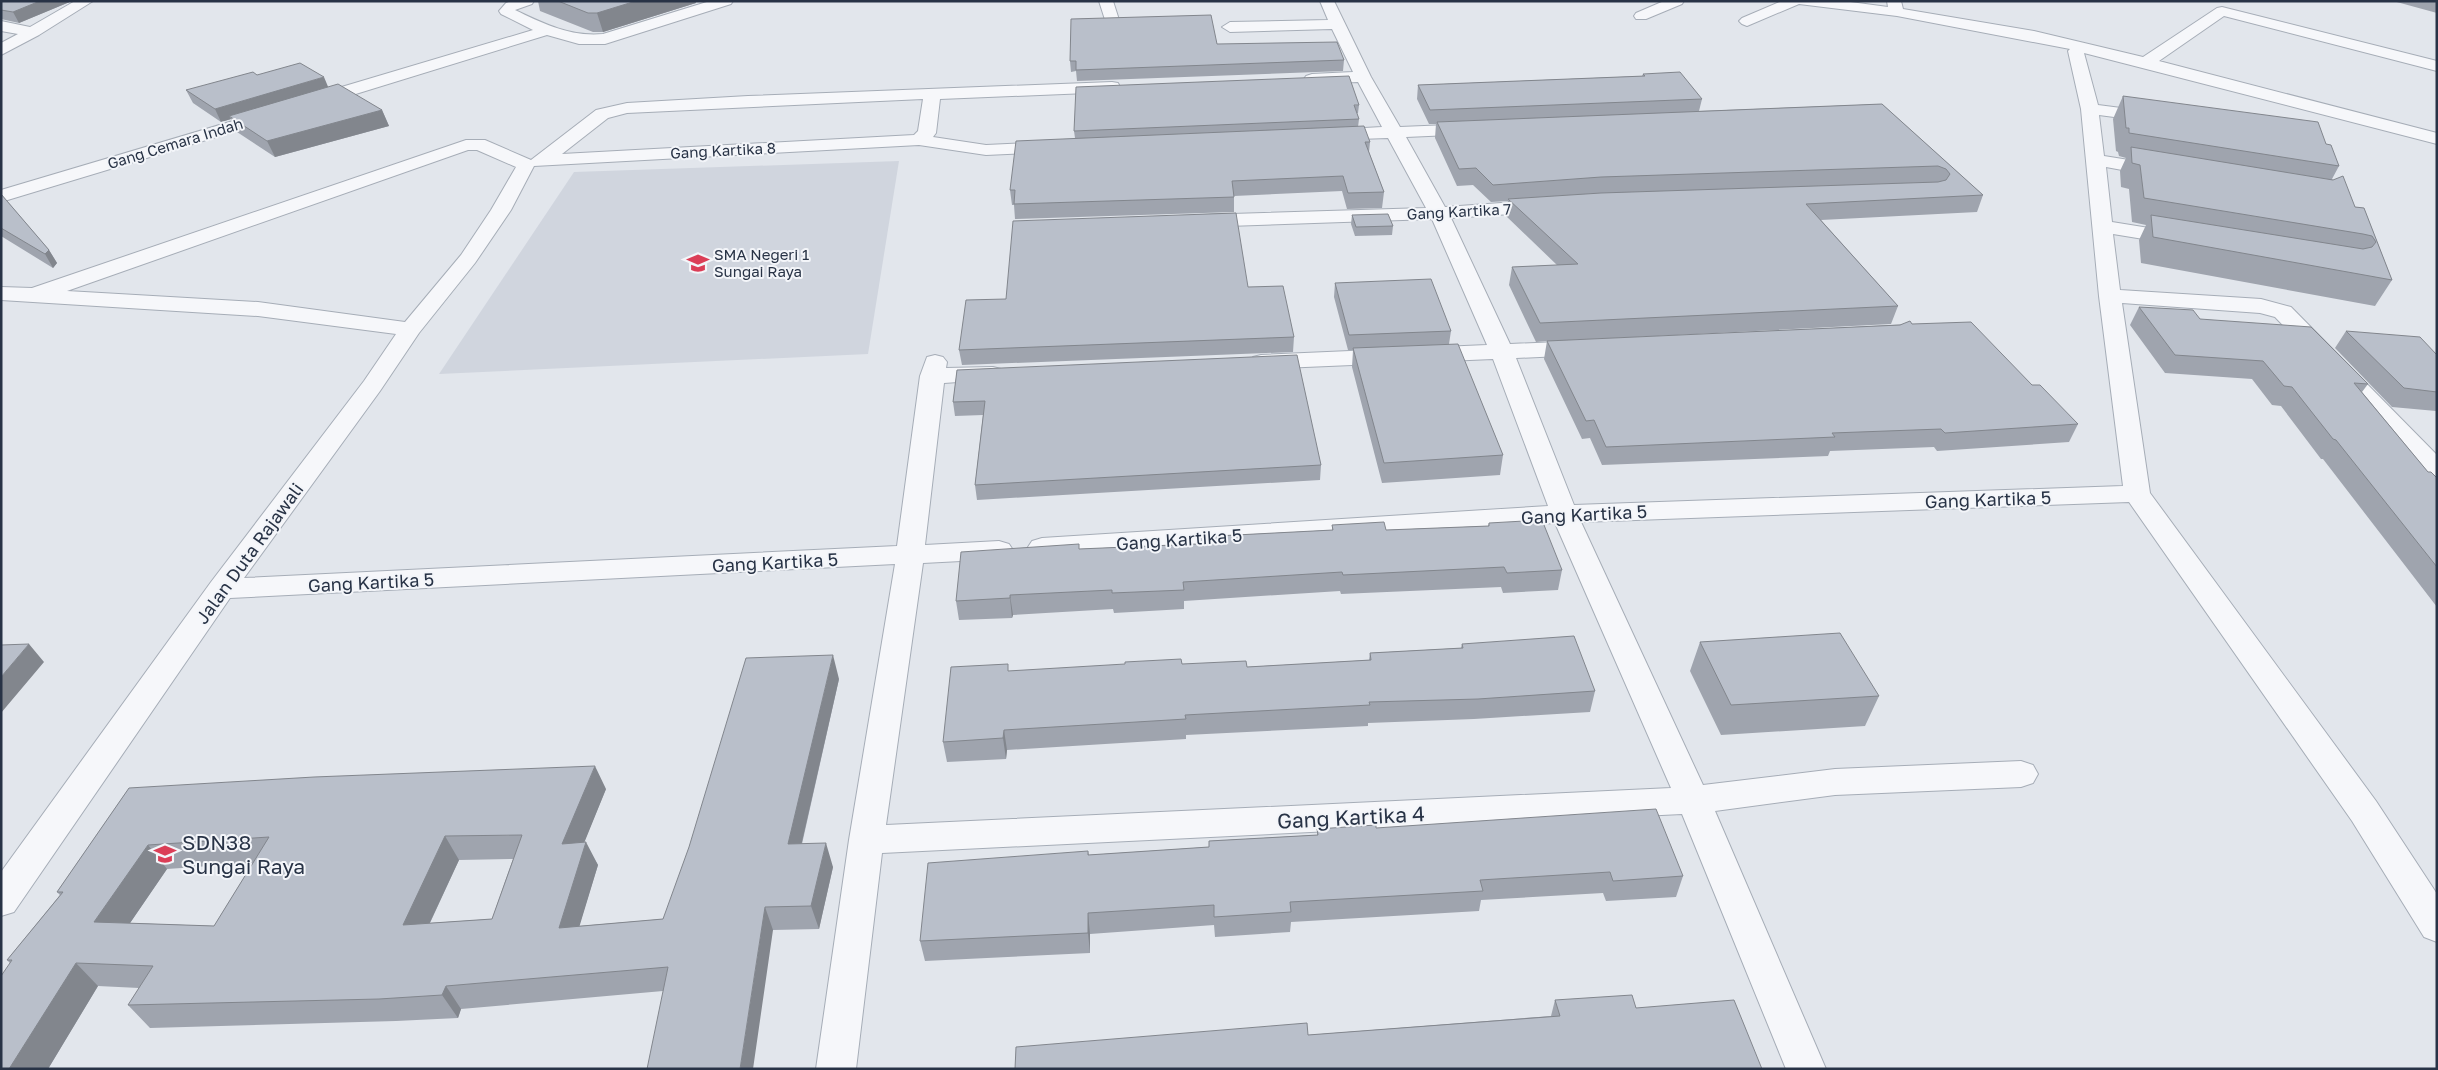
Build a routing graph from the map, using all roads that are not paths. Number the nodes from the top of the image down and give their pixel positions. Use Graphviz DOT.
graph roads {
  1 [pos="86,1"];
  2 [pos="527,1"];
  3 [pos="726,1"];
  4 [pos="1106,1"];
  5 [pos="1327,1"];
  6 [pos="1677,1"];
  7 [pos="1795,1"];
  8 [pos="1803,1"];
  9 [pos="1896,6"];
  10 [pos="1777,8"];
  11 [pos="1641,16"];
  12 [pos="1801,18"];
  13 [pos="1747,21"];
  14 [pos="1112,23"];
  15 [pos="1338,24"];
  16 [pos="1,26"];
  17 [pos="1230,27"];
  18 [pos="549,30"];
  19 [pos="34,32"];
  20 [pos="2084,47"];
  21 [pos="1,50"];
  22 [pos="2146,63"];
  23 [pos="2437,66"];
  24 [pos="1363,77"];
  25 [pos="1294,80"];
  26 [pos="1126,86"];
  27 [pos="932,94"];
  28 [pos="2090,109"];
  29 [pos="2167,119"];
  30 [pos="1494,128"];
  31 [pos="1395,132"];
  32 [pos="1316,136"];
  33 [pos="2437,139"];
  34 [pos="919,140"];
  35 [pos="1066,146"];
  36 [pos="2095,160"];
  37 [pos="534,164"];
  38 [pos="2173,173"];
  39 [pos="1,196"];
  40 [pos="1558,205"];
  41 [pos="1439,213"];
  42 [pos="1183,221"];
  43 [pos="2103,226"];
  44 [pos="2201,242"];
  45 [pos="1,293"];
  46 [pos="34,295"];
  47 [pos="2110,296"];
  48 [pos="411,329"];
  49 [pos="1600,347"];
  50 [pos="1502,352"];
  51 [pos="1237,363"];
  52 [pos="1011,373"];
  53 [pos="2437,470"];
  54 [pos="2138,494"];
  55 [pos="1564,514"];
  56 [pos="910,556"];
  57 [pos="222,589"];
  58 [pos="2021,774"];
  59 [pos="1693,800"];
  60 [pos="866,840"];
  61 [pos="1,901"];
  62 [pos="2437,926"];
  63 [pos="836,1069"];
  64 [pos="1806,1069"];
  1 -- 19 [label="street"];
  2 -- 18 [label="street"];
  3 -- 18 [label="street"];
  4 -- 14 [label="street"];
  5 -- 15 [label="street"];
  6 -- 11 [label="street"];
  7 -- 10 [label="street"];
  8 -- 9 [label="street"];
  9 -- 20 [label="street"];
  10 -- 12 [label="street"];
  10 -- 13 [label="street"];
  15 -- 17 [label="street"];
  15 -- 24 [label="street"];
  16 -- 19 [label="street"];
  18 -- 39 [label="street, Gang Cemara Indah"];
  19 -- 21 [label="street"];
  20 -- 22 [label="street"];
  20 -- 28 [label="street"];
  22 -- 23 [label="street"];
  22 -- 33 [label="street"];
  24 -- 25 [label="street"];
  24 -- 31 [label="street"];
  26 -- 27 [label="street"];
  27 -- 34 [label="street"];
  27 -- 37 [label="street"];
  28 -- 29 [label="street"];
  28 -- 36 [label="street"];
  30 -- 31 [label="street"];
  31 -- 32 [label="street"];
  31 -- 41 [label="street"];
  34 -- 35 [label="street, Gang Kartika 8"];
  34 -- 37 [label="street, Gang Kartika 8"];
  36 -- 38 [label="street"];
  36 -- 43 [label="street"];
  37 -- 46 [label="street"];
  37 -- 48 [label="street, Jalan Duta Rajawali"];
  40 -- 41 [label="street, Gang Kartika 7"];
  41 -- 42 [label="street, Gang Kartika 7"];
  41 -- 50 [label="street"];
  43 -- 44 [label="street"];
  43 -- 47 [label="street"];
  45 -- 46 [label="street"];
  46 -- 48 [label="street"];
  47 -- 53 [label="street"];
  47 -- 54 [label="street"];
  48 -- 57 [label="street, Jalan Duta Rajawali"];
  49 -- 50 [label="street"];
  50 -- 51 [label="street"];
  50 -- 55 [label="street"];
  52 -- 56 [label="street"];
  54 -- 55 [label="street, Gang Kartika 5"];
  54 -- 62 [label="street"];
  55 -- 56 [label="street, Gang Kartika 5"];
  55 -- 59 [label="street"];
  56 -- 57 [label="street, Gang Kartika 5"];
  56 -- 60 [label="street"];
  57 -- 61 [label="street, Jalan Duta Rajawali"];
  58 -- 59 [label="street, Gang Kartika 4"];
  59 -- 60 [label="street, Gang Kartika 4"];
  59 -- 64 [label="street"];
  60 -- 63 [label="street"];
}
